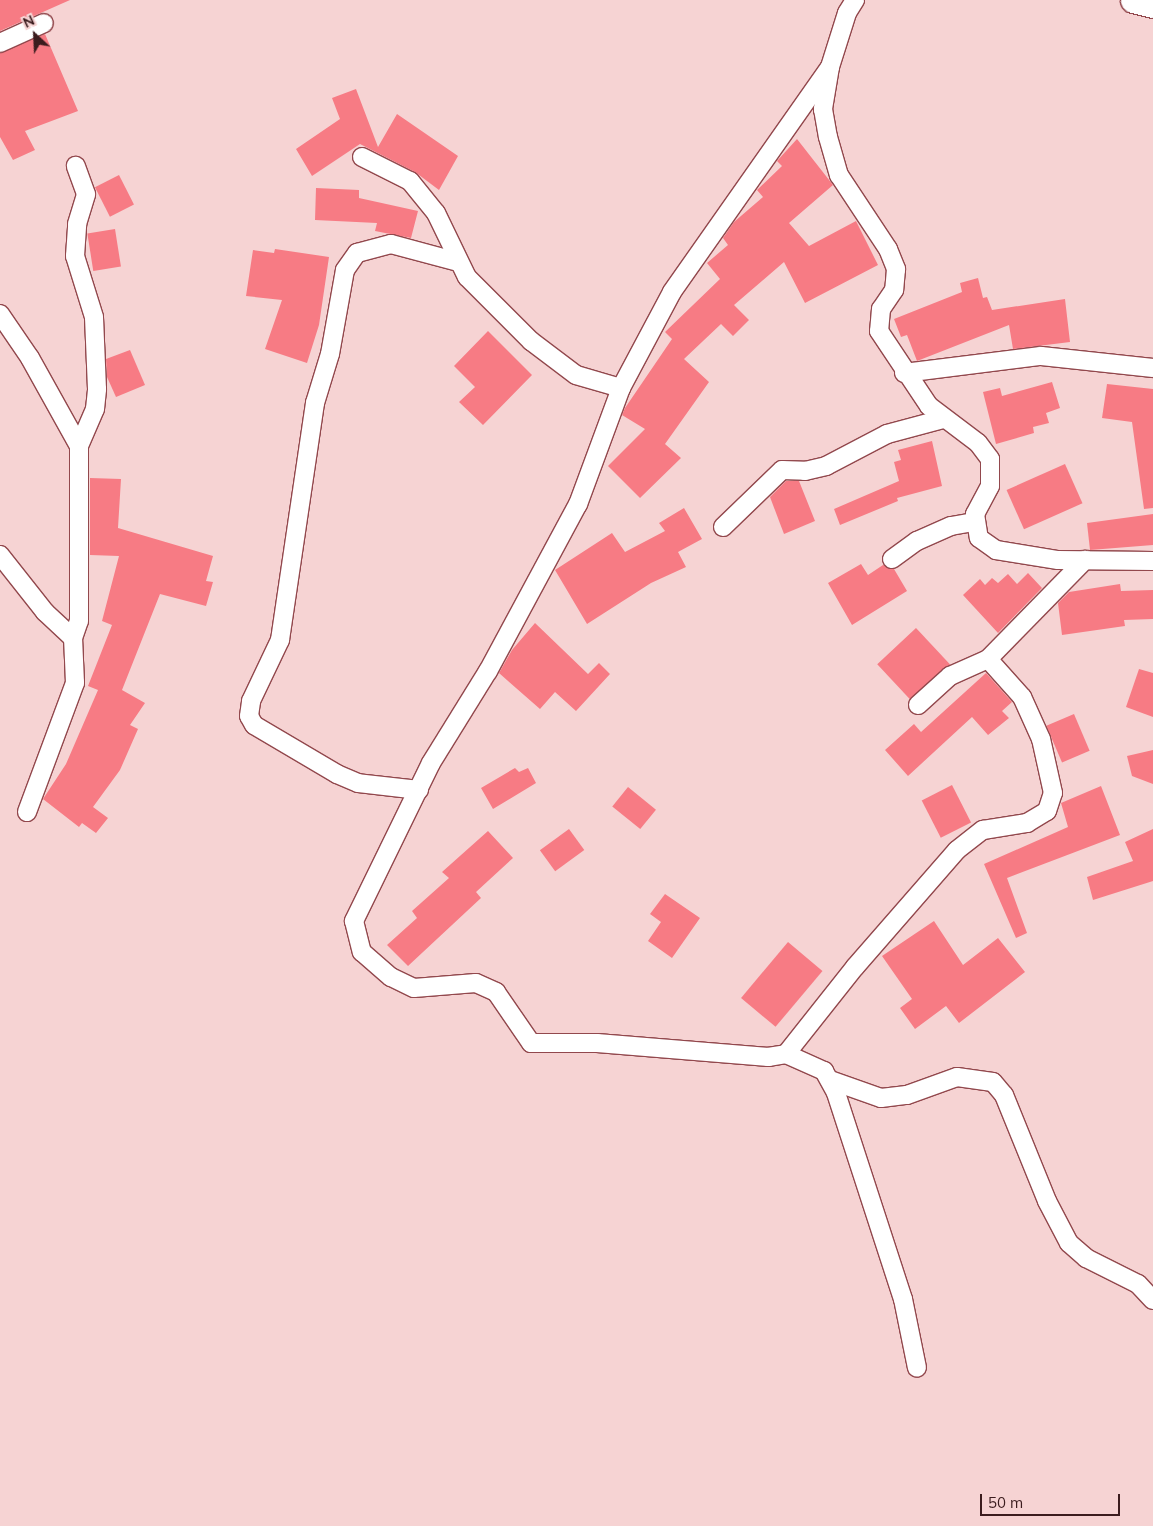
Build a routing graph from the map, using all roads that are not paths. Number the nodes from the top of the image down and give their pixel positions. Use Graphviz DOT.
graph roads {
  1 [pos="1133,0"];
  2 [pos="850,4"];
  3 [pos="1153,5"];
  4 [pos="44,24"];
  5 [pos="0,43"];
  6 [pos="830,67"];
  7 [pos="362,157"];
  8 [pos="76,166"];
  9 [pos="458,262"];
  10 [pos="0,314"];
  11 [pos="1153,368"];
  12 [pos="904,373"];
  13 [pos="621,388"];
  14 [pos="943,419"];
  15 [pos="79,446"];
  16 [pos="974,522"];
  17 [pos="723,527"];
  18 [pos="0,555"];
  19 [pos="892,559"];
  20 [pos="1085,560"];
  21 [pos="1153,561"];
  22 [pos="74,638"];
  23 [pos="988,659"];
  24 [pos="918,705"];
  25 [pos="419,790"];
  26 [pos="27,812"];
  27 [pos="786,1054"];
  28 [pos="830,1080"];
  29 [pos="1153,1300"];
  30 [pos="917,1368"];
  1 -- 3 [label="street"];
  2 -- 6 [label="street"];
  4 -- 5 [label="street"];
  6 -- 12 [label="street"];
  6 -- 13 [label="street"];
  7 -- 9 [label="street"];
  8 -- 15 [label="street"];
  9 -- 13 [label="street"];
  9 -- 25 [label="street"];
  10 -- 15 [label="street"];
  11 -- 12 [label="street"];
  12 -- 14 [label="street"];
  13 -- 25 [label="street"];
  14 -- 16 [label="street"];
  14 -- 17 [label="street"];
  15 -- 22 [label="street"];
  16 -- 19 [label="street"];
  16 -- 20 [label="street"];
  18 -- 22 [label="street"];
  20 -- 21 [label="street"];
  20 -- 23 [label="street"];
  22 -- 26 [label="street"];
  23 -- 24 [label="street"];
  23 -- 27 [label="street"];
  25 -- 27 [label="street"];
  27 -- 28 [label="street"];
  28 -- 29 [label="street"];
  28 -- 30 [label="street"];
}
